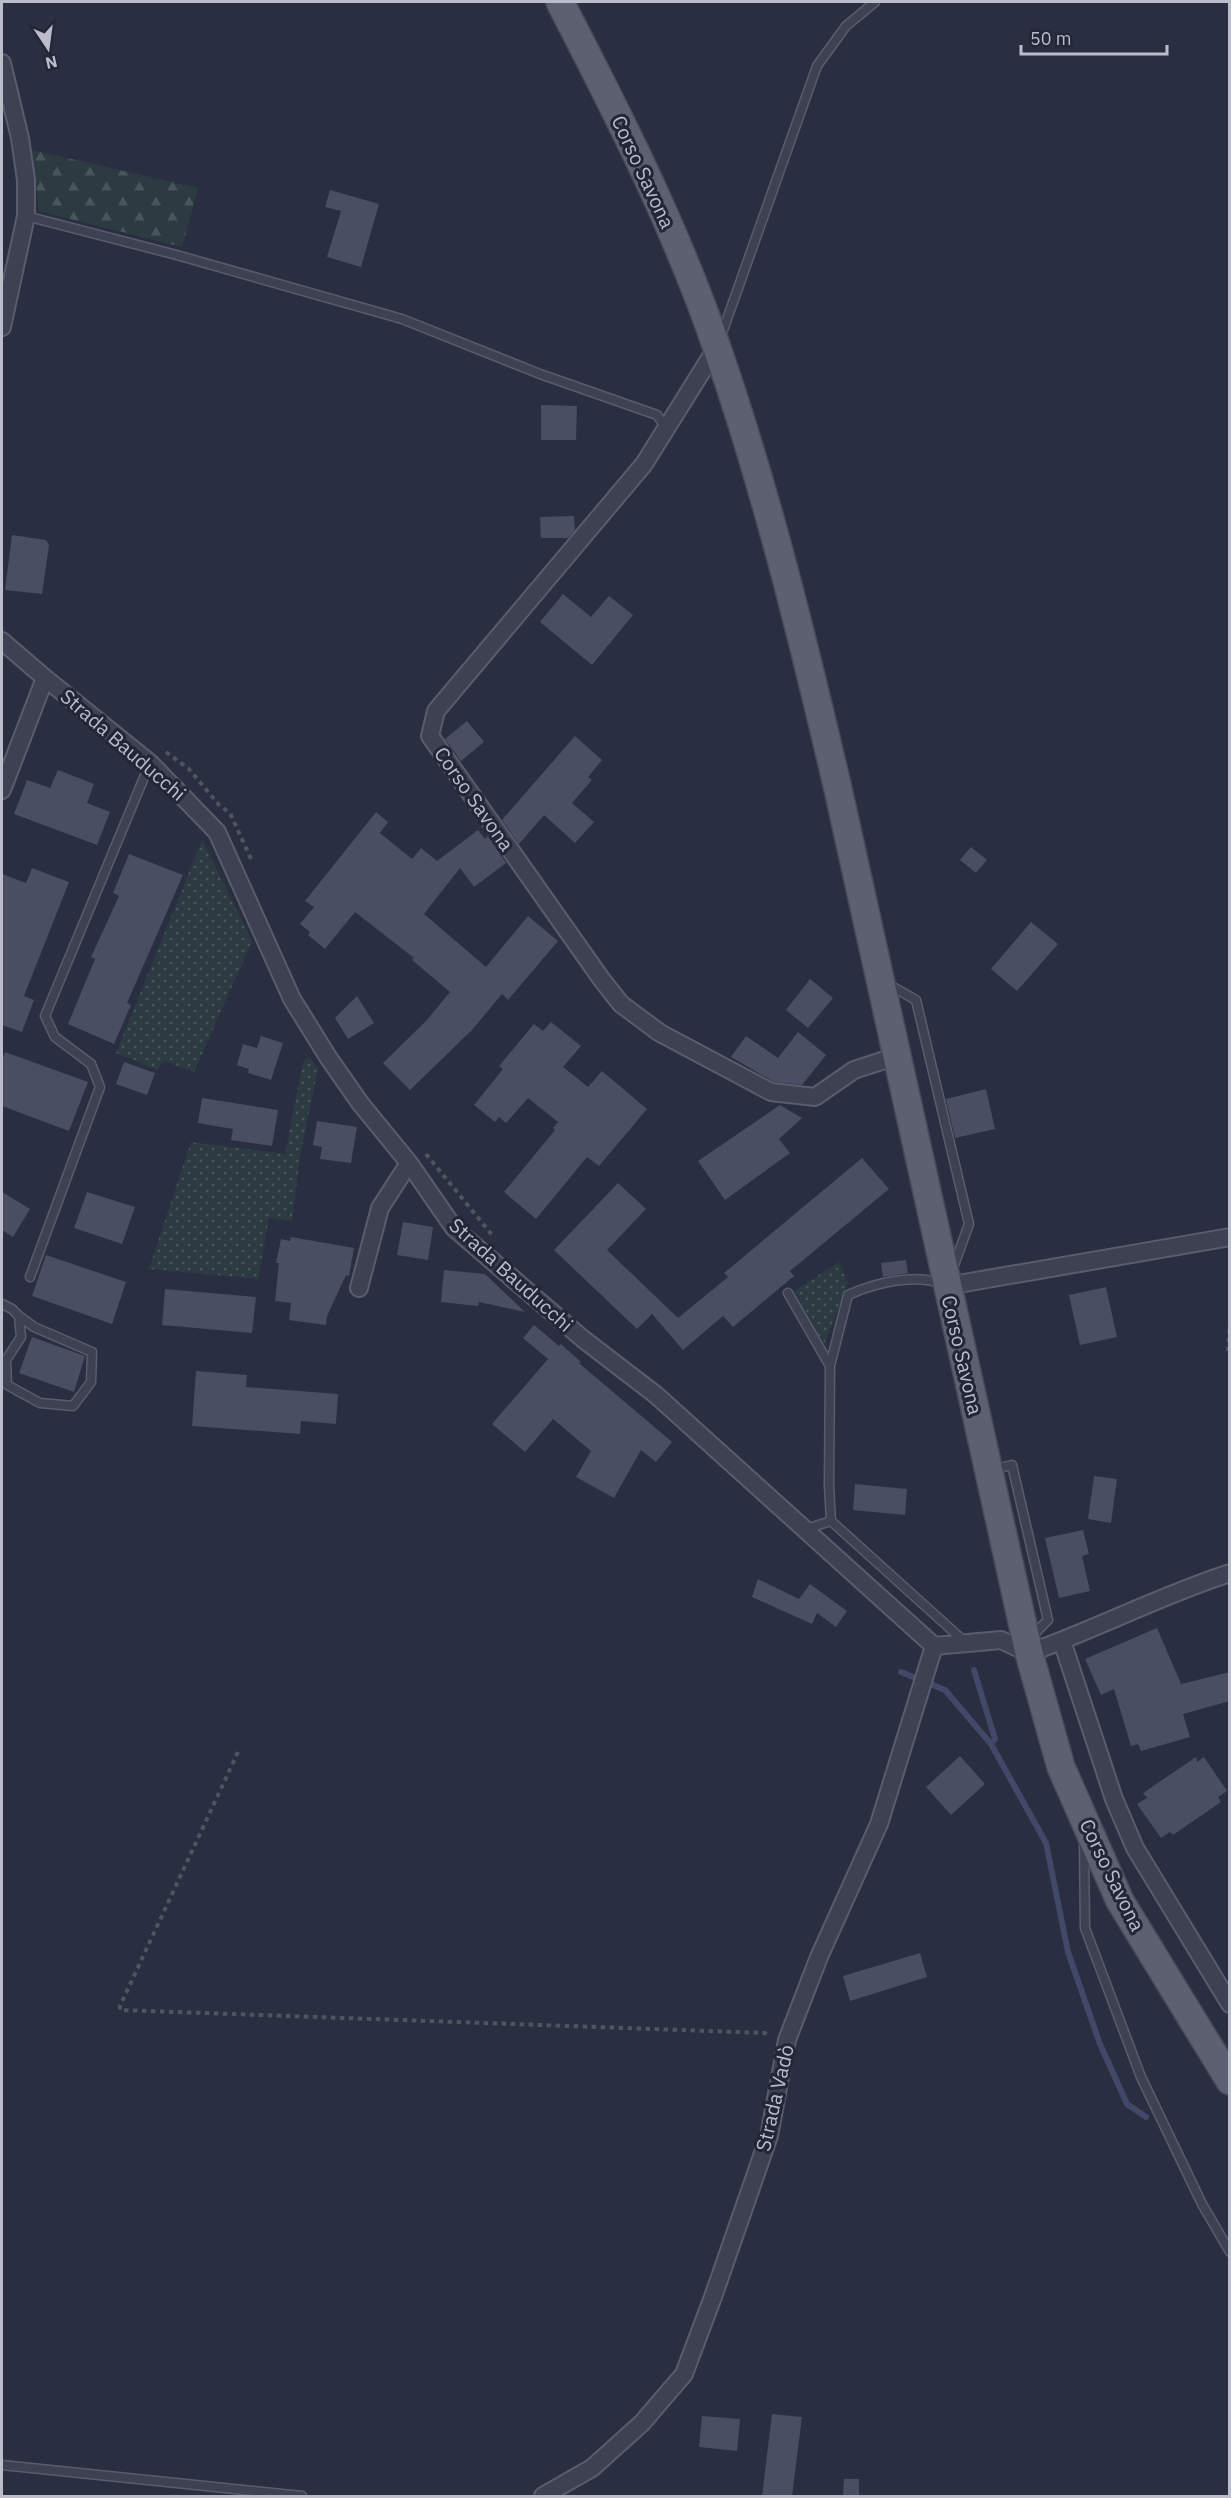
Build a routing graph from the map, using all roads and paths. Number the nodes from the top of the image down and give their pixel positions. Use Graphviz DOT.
graph roads {
  1 [pos="560,2"];
  2 [pos="876,2"];
  3 [pos="2,63"];
  4 [pos="26,216"];
  5 [pos="2,327"];
  6 [pos="717,347"];
  7 [pos="667,429"];
  8 [pos="2,640"];
  9 [pos="45,678"];
  10 [pos="161,748"];
  11 [pos="150,763"];
  12 [pos="2,790"];
  13 [pos="255,870"];
  14 [pos="880,980"];
  15 [pos="897,1056"];
  16 [pos="422,1148"];
  17 [pos="409,1163"];
  18 [pos="1230,1237"];
  19 [pos="497,1241"];
  20 [pos="30,1277"];
  21 [pos="947,1286"];
  22 [pos="359,1288"];
  23 [pos="788,1293"];
  24 [pos="2,1304"];
  25 [pos="19,1316"];
  26 [pos="1230,1321"];
  27 [pos="1228,1351"];
  28 [pos="830,1366"];
  29 [pos="831,1521"];
  30 [pos="803,1530"];
  31 [pos="1230,1573"];
  32 [pos="1062,1641"];
  33 [pos="967,1644"];
  34 [pos="934,1646"];
  35 [pos="1027,1648"];
  36 [pos="238,1752"];
  37 [pos="1084,1818"];
  38 [pos="1230,2004"];
  39 [pos="786,2046"];
  40 [pos="1230,2081"];
  41 [pos="1230,2252"];
  42 [pos="2,2465"];
  43 [pos="302,2496"];
  44 [pos="543,2496"];
  1 -- 6 [label="main road, Corso Savona"];
  2 -- 6 [label="lane"];
  3 -- 4 [label="street"];
  4 -- 5 [label="street"];
  4 -- 7 [label="lane"];
  6 -- 7 [label="street, Corso Savona"];
  6 -- 14 [label="main road, Corso Savona"];
  7 -- 15 [label="street, Corso Savona"];
  8 -- 9 [label="street, Strada Bauducchi"];
  9 -- 11 [label="street, Strada Bauducchi"];
  9 -- 12 [label="street, Strada Bauducchi"];
  10 -- 13 [label="path"];
  11 -- 17 [label="street, Strada Bauducchi"];
  11 -- 20 [label="lane"];
  14 -- 15 [label="main road, Corso Savona"];
  14 -- 21 [label="lane"];
  15 -- 21 [label="main road, Corso Savona"];
  16 -- 19 [label="path"];
  17 -- 22 [label="street"];
  17 -- 30 [label="street, Strada Bauducchi"];
  18 -- 21 [label="street"];
  21 -- 28 [label="lane"];
  21 -- 35 [label="main road, Corso Savona"];
  23 -- 28 [label="lane"];
  24 -- 25 [label="lane"];
  25 -- 25 [label="lane"];
  26 -- 27 [label="path"];
  28 -- 29 [label="lane"];
  29 -- 30 [label="lane"];
  29 -- 33 [label="lane"];
  30 -- 34 [label="street, Strada Bauducchi"];
  31 -- 32 [label="street"];
  32 -- 35 [label="street"];
  32 -- 38 [label="street, Corso Savona"];
  33 -- 34 [label="street"];
  33 -- 35 [label="street"];
  34 -- 39 [label="street, Strada Vadò"];
  35 -- 37 [label="main road, Corso Savona"];
  36 -- 39 [label="path"];
  37 -- 40 [label="main road, Corso Savona"];
  37 -- 41 [label="lane"];
  39 -- 44 [label="street, Strada Vadò"];
  42 -- 43 [label="lane"];
}
